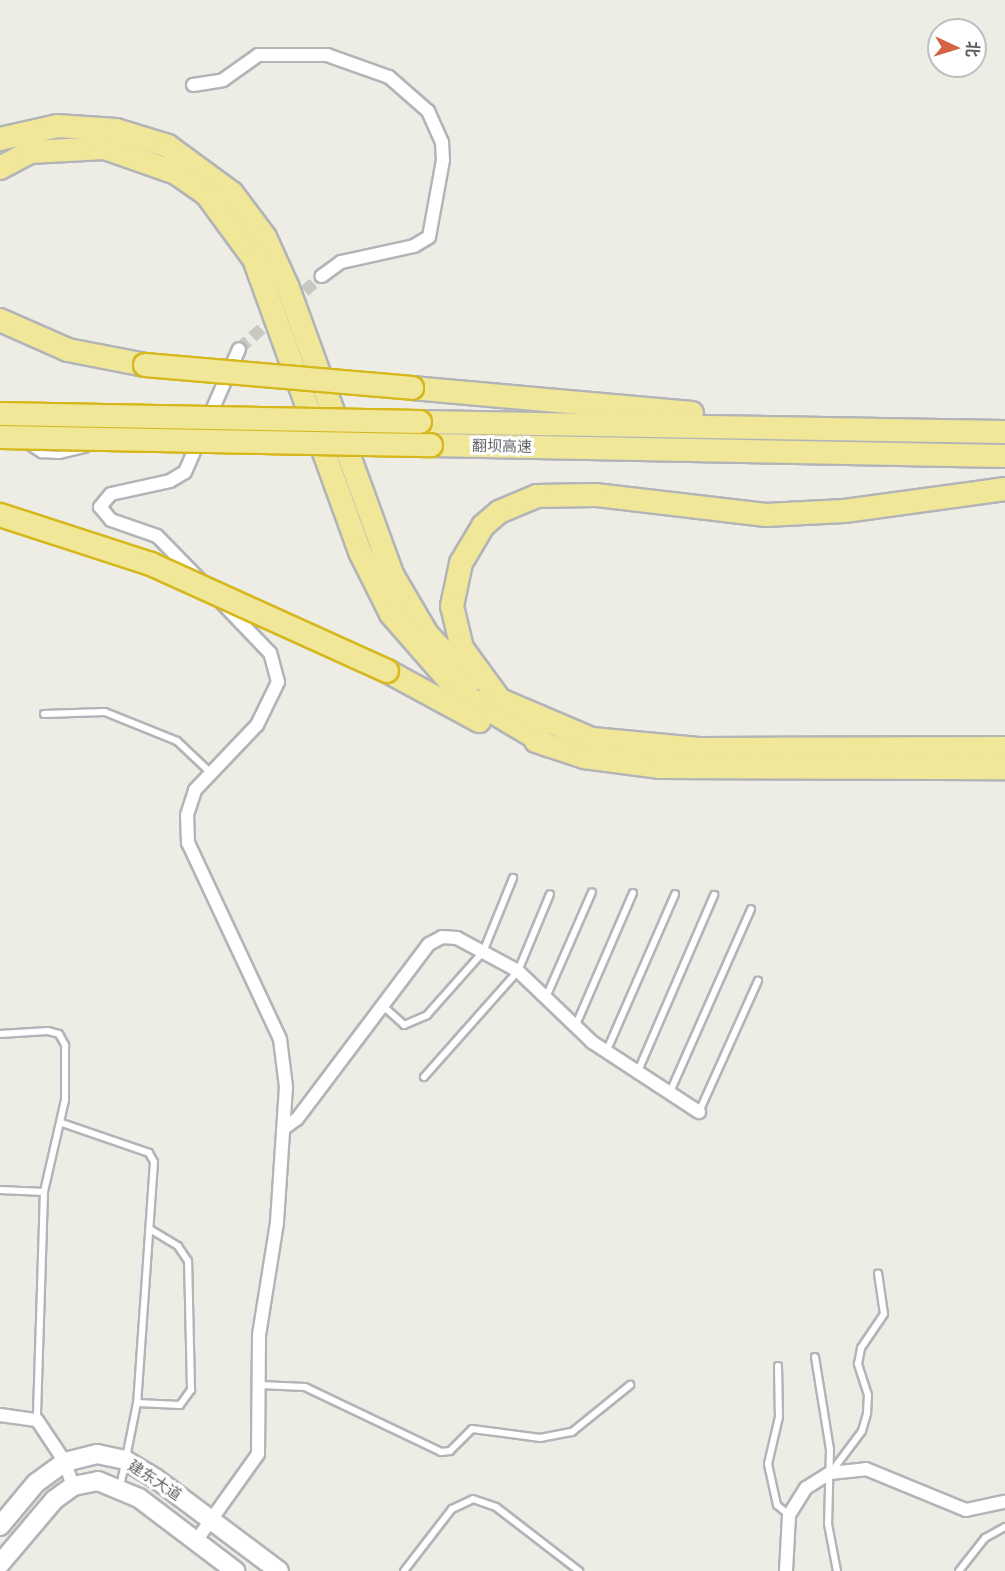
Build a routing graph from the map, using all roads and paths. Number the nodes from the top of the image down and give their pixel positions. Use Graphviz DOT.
graph roads {
  1 [pos="193,85"];
  2 [pos="0,139"];
  3 [pos="0,168"];
  4 [pos="321,276"];
  5 [pos="0,320"];
  6 [pos="239,349"];
  7 [pos="4,424"];
  8 [pos="884,430"];
  9 [pos="1005,432"];
  10 [pos="195,455"];
  11 [pos="1005,456"];
  12 [pos="1005,489"];
  13 [pos="0,515"];
  14 [pos="500,700"];
  15 [pos="44,714"];
  16 [pos="548,745"];
  17 [pos="1005,748"];
  18 [pos="1005,768"];
  19 [pos="211,773"];
  20 [pos="513,878"];
  21 [pos="591,892"];
  22 [pos="633,893"];
  23 [pos="550,894"];
  24 [pos="675,894"];
  25 [pos="714,896"];
  26 [pos="751,909"];
  27 [pos="483,952"];
  28 [pos="518,971"];
  29 [pos="758,981"];
  30 [pos="547,995"];
  31 [pos="382,1005"];
  32 [pos="575,1027"];
  33 [pos="0,1034"];
  34 [pos="607,1050"];
  35 [pos="638,1071"];
  36 [pos="424,1077"];
  37 [pos="669,1095"];
  38 [pos="699,1112"];
  39 [pos="62,1123"];
  40 [pos="283,1129"];
  41 [pos="0,1190"];
  42 [pos="44,1192"];
  43 [pos="150,1229"];
  44 [pos="878,1273"];
  45 [pos="815,1358"];
  46 [pos="778,1366"];
  47 [pos="260,1385"];
  48 [pos="630,1385"];
  49 [pos="137,1403"];
  50 [pos="0,1415"];
  51 [pos="37,1420"];
  52 [pos="125,1460"];
  53 [pos="65,1462"];
  54 [pos="830,1473"];
  55 [pos="73,1486"];
  56 [pos="120,1487"];
  57 [pos="1005,1502"];
  58 [pos="789,1515"];
  59 [pos="212,1520"];
  60 [pos="0,1526"];
  61 [pos="1005,1527"];
  62 [pos="196,1541"];
  63 [pos="0,1564"];
  64 [pos="235,1571"];
  65 [pos="279,1571"];
  66 [pos="404,1571"];
  67 [pos="579,1571"];
  68 [pos="786,1571"];
  69 [pos="837,1571"];
  70 [pos="959,1571"];
  1 -- 4 [label="street"];
  2 -- 14 [label="highway"];
  3 -- 16 [label="highway"];
  5 -- 8 [label="highway, bridge"];
  6 -- 10 [label="street"];
  7 -- 8 [label="highway, 翻坝高速, bridge"];
  7 -- 10 [label="lane"];
  7 -- 11 [label="highway, 翻坝高速, bridge"];
  8 -- 9 [label="highway, 翻坝高速"];
  10 -- 19 [label="street"];
  12 -- 14 [label="highway"];
  13 -- 16 [label="highway, bridge"];
  14 -- 17 [label="highway"];
  15 -- 19 [label="lane"];
  16 -- 18 [label="highway"];
  19 -- 40 [label="street"];
  20 -- 27 [label="lane"];
  21 -- 30 [label="lane"];
  22 -- 32 [label="lane"];
  23 -- 28 [label="lane"];
  24 -- 34 [label="lane"];
  25 -- 35 [label="lane"];
  26 -- 37 [label="lane"];
  27 -- 28 [label="street"];
  27 -- 31 [label="street"];
  27 -- 31 [label="lane"];
  28 -- 30 [label="street"];
  28 -- 36 [label="lane"];
  29 -- 38 [label="lane"];
  30 -- 32 [label="street"];
  31 -- 40 [label="street"];
  32 -- 34 [label="street"];
  33 -- 39 [label="lane"];
  34 -- 35 [label="street"];
  35 -- 37 [label="street"];
  37 -- 38 [label="street"];
  39 -- 42 [label="lane"];
  39 -- 43 [label="lane"];
  40 -- 47 [label="street"];
  41 -- 42 [label="lane"];
  42 -- 51 [label="lane"];
  43 -- 49 [label="lane"];
  43 -- 49 [label="lane"];
  44 -- 54 [label="lane"];
  45 -- 54 [label="lane"];
  46 -- 58 [label="lane"];
  47 -- 48 [label="lane"];
  47 -- 59 [label="street"];
  49 -- 52 [label="lane"];
  50 -- 51 [label="street"];
  51 -- 53 [label="street"];
  52 -- 53 [label="street, 建东大道"];
  52 -- 56 [label="lane"];
  52 -- 59 [label="street, 建东大道"];
  53 -- 55 [label="street"];
  53 -- 60 [label="street, 建东大道"];
  54 -- 57 [label="street"];
  54 -- 58 [label="street"];
  54 -- 69 [label="lane"];
  55 -- 56 [label="street, 建东大道"];
  55 -- 63 [label="street"];
  56 -- 62 [label="street, 建东大道"];
  58 -- 68 [label="street"];
  59 -- 62 [label="street"];
  59 -- 65 [label="street, 建东大道"];
  61 -- 70 [label="lane"];
  62 -- 64 [label="street, 建东大道"];
  66 -- 67 [label="lane"];
}
